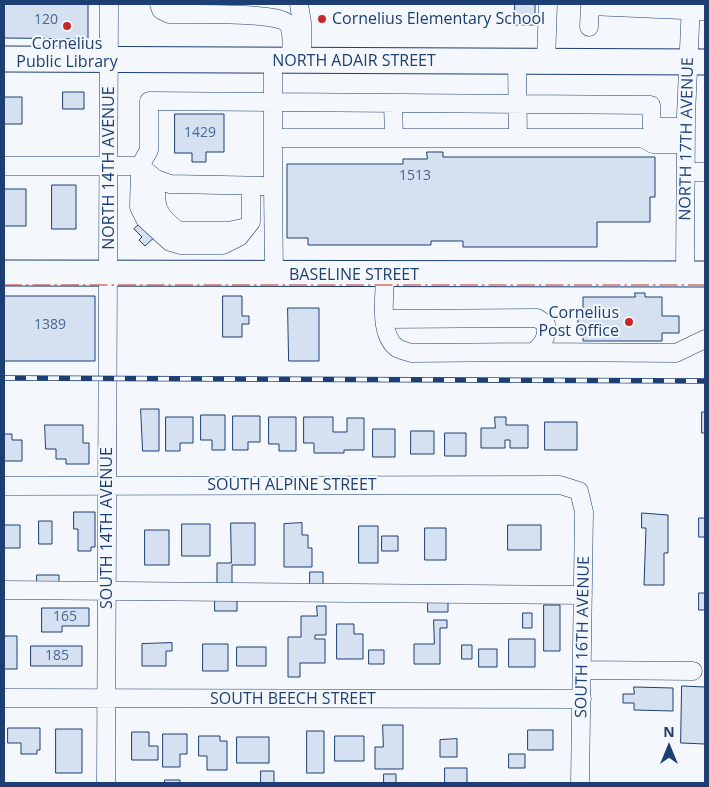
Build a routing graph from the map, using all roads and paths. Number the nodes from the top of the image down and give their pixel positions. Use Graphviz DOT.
graph roads {
  1 [pos="109,4"];
  2 [pos="159,4"];
  3 [pos="299,4"];
  4 [pos="548,4"];
  5 [pos="590,5"];
  6 [pos="695,8"];
  7 [pos="257,9"];
  8 [pos="589,27"];
  9 [pos="4,59"];
  10 [pos="109,60"];
  11 [pos="288,61"];
  12 [pos="517,61"];
  13 [pos="697,61"];
  14 [pos="546,62"];
  15 [pos="273,101"];
  16 [pos="393,102"];
  17 [pos="518,104"];
  18 [pos="686,136"];
  19 [pos="273,138"];
  20 [pos="394,138"];
  21 [pos="518,138"];
  22 [pos="4,166"];
  23 [pos="109,166"];
  24 [pos="140,166"];
  25 [pos="686,172"];
  26 [pos="705,172"];
  27 [pos="156,179"];
  28 [pos="251,186"];
  29 [pos="273,186"];
  30 [pos="247,227"];
  31 [pos="4,273"];
  32 [pos="108,273"];
  33 [pos="274,274"];
  34 [pos="385,275"];
  35 [pos="695,275"];
  36 [pos="385,319"];
  37 [pos="705,339"];
  38 [pos="534,352"];
  39 [pos="4,486"];
  40 [pos="107,486"];
  41 [pos="579,491"];
  42 [pos="4,590"];
  43 [pos="106,591"];
  44 [pos="583,594"];
  45 [pos="582,670"];
  46 [pos="693,672"];
  47 [pos="4,698"];
  48 [pos="106,699"];
  49 [pos="582,699"];
  50 [pos="106,783"];
  51 [pos="580,783"];
  1 -- 10 [label="street, NORTH 14TH AVENUE"];
  2 -- 7 [label="street"];
  3 -- 11 [label="street"];
  4 -- 14 [label="street"];
  5 -- 6 [label="street"];
  5 -- 8 [label="street"];
  6 -- 13 [label="street, NORTH 17TH AVENUE"];
  7 -- 11 [label="street"];
  9 -- 10 [label="highway, NORTH ADAIR STREET"];
  10 -- 11 [label="highway, NORTH ADAIR STREET"];
  10 -- 23 [label="street, NORTH 14TH AVENUE"];
  11 -- 12 [label="highway, NORTH ADAIR STREET"];
  11 -- 15 [label="street"];
  12 -- 14 [label="highway, NORTH ADAIR STREET"];
  12 -- 17 [label="street"];
  13 -- 14 [label="highway, NORTH ADAIR STREET"];
  13 -- 18 [label="street, NORTH 17TH AVENUE"];
  15 -- 16 [label="street"];
  15 -- 19 [label="street"];
  15 -- 24 [label="street"];
  16 -- 17 [label="street"];
  16 -- 20 [label="street"];
  17 -- 18 [label="street"];
  17 -- 21 [label="street"];
  18 -- 21 [label="street"];
  18 -- 25 [label="street, NORTH 17TH AVENUE"];
  19 -- 20 [label="street"];
  19 -- 29 [label="street"];
  20 -- 21 [label="street"];
  22 -- 23 [label="street"];
  23 -- 24 [label="street"];
  23 -- 32 [label="street, NORTH 14TH AVENUE"];
  24 -- 27 [label="street"];
  24 -- 30 [label="street"];
  25 -- 26 [label="street"];
  25 -- 35 [label="street, NORTH 17TH AVENUE"];
  27 -- 28 [label="street"];
  27 -- 30 [label="street"];
  28 -- 29 [label="street"];
  28 -- 30 [label="street"];
  29 -- 33 [label="street"];
  31 -- 32 [label="highway, BASELINE STREET"];
  32 -- 33 [label="highway, BASELINE STREET"];
  32 -- 40 [label="street, SOUTH 14TH AVENUE"];
  33 -- 34 [label="highway, BASELINE STREET"];
  34 -- 35 [label="highway, BASELINE STREET"];
  34 -- 36 [label="street"];
  36 -- 38 [label="street"];
  36 -- 38 [label="street"];
  37 -- 38 [label="street"];
  39 -- 40 [label="street, SOUTH ALPINE STREET"];
  40 -- 41 [label="street, SOUTH ALPINE STREET"];
  40 -- 43 [label="street, SOUTH 14TH AVENUE"];
  41 -- 44 [label="street, SOUTH 16TH AVENUE"];
  42 -- 43 [label="street"];
  43 -- 44 [label="street"];
  43 -- 48 [label="street, SOUTH 14TH AVENUE"];
  44 -- 45 [label="street, SOUTH 16TH AVENUE"];
  45 -- 46 [label="street"];
  45 -- 49 [label="street, SOUTH 16TH AVENUE"];
  47 -- 48 [label="street, SOUTH BEECH STREET"];
  48 -- 49 [label="street, SOUTH BEECH STREET"];
  48 -- 50 [label="street, SOUTH 14TH AVENUE"];
  49 -- 51 [label="street, SOUTH 16TH AVENUE"];
}
